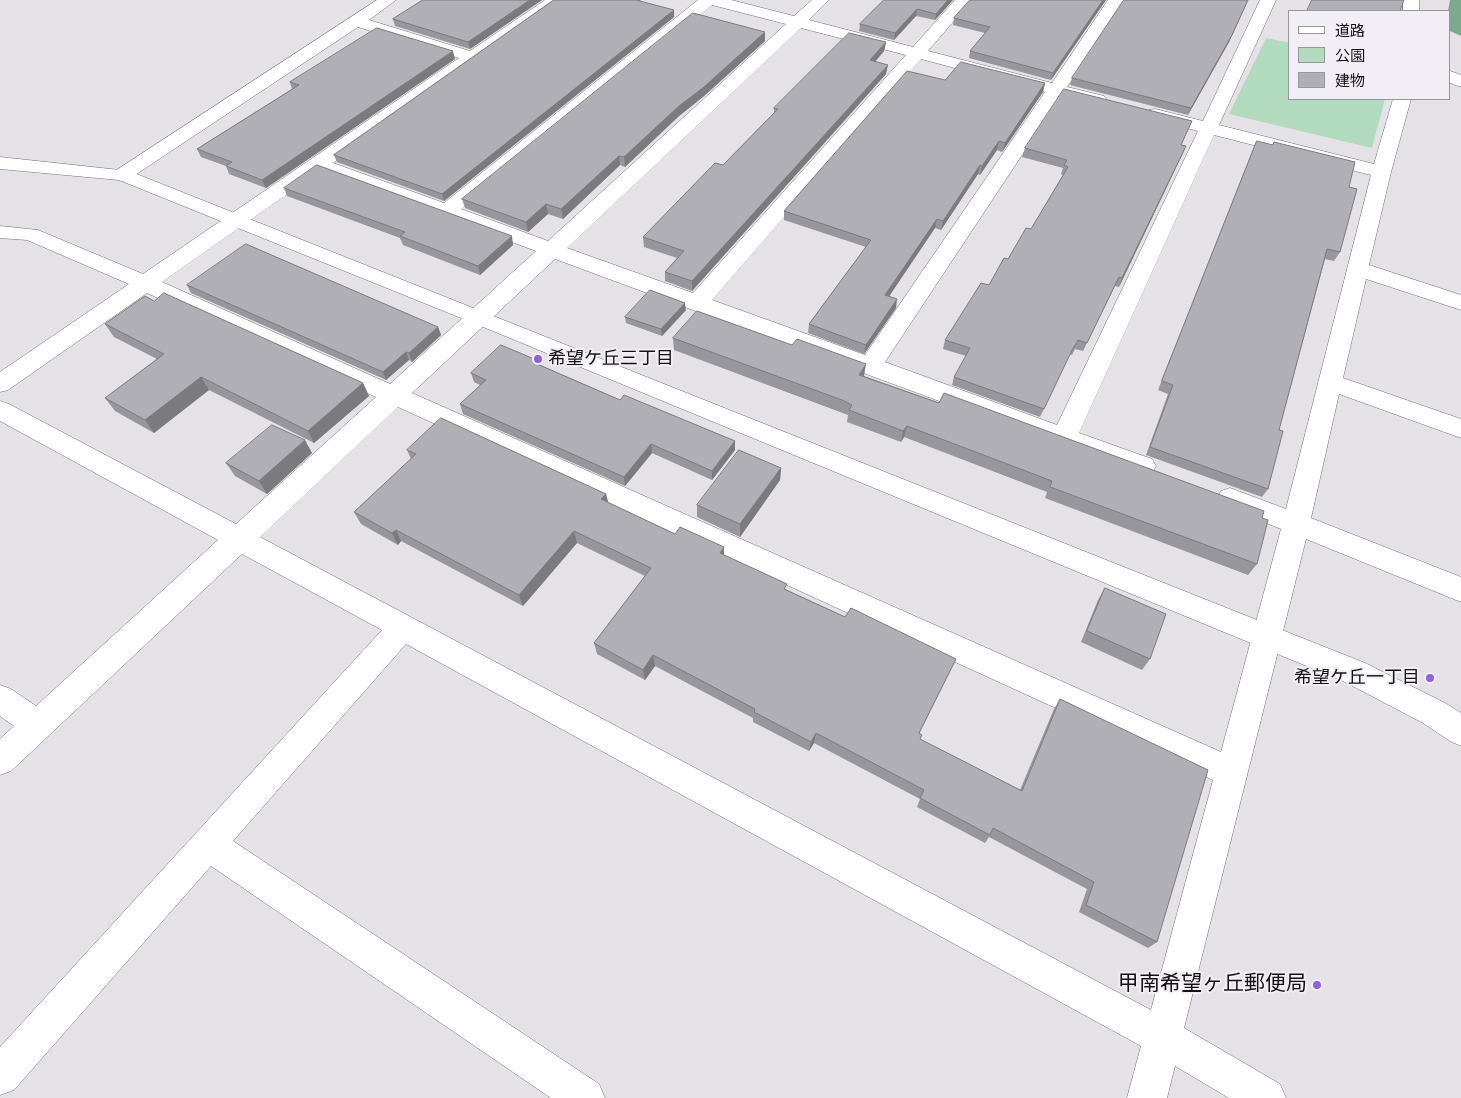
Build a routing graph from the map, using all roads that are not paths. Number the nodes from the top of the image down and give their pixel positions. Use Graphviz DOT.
graph roads {
  1 [pos="388,0"];
  2 [pos="555,0"];
  3 [pos="708,0"];
  4 [pos="713,0"];
  5 [pos="821,0"];
  6 [pos="964,0"];
  7 [pos="1116,0"];
  8 [pos="1268,0"];
  9 [pos="356,21"];
  10 [pos="797,22"];
  11 [pos="918,53"];
  12 [pos="472,57"];
  13 [pos="1055,88"];
  14 [pos="1402,100"];
  15 [pos="1113,103"];
  16 [pos="1142,111"];
  17 [pos="1209,128"];
  18 [pos="0,163"];
  19 [pos="318,164"];
  20 [pos="1381,172"];
  21 [pos="122,175"];
  22 [pos="446,211"];
  23 [pos="236,220"];
  24 [pos="0,232"];
  25 [pos="551,249"];
  26 [pos="1358,269"];
  27 [pos="145,284"];
  28 [pos="697,303"];
  29 [pos="1461,303"];
  30 [pos="478,317"];
  31 [pos="870,366"];
  32 [pos="1330,382"];
  33 [pos="0,384"];
  34 [pos="393,396"];
  35 [pos="0,410"];
  36 [pos="1461,429"];
  37 [pos="1064,437"];
  38 [pos="1166,475"];
  39 [pos="1212,492"];
  40 [pos="1296,523"];
  41 [pos="237,539"];
  42 [pos="1461,590"];
  43 [pos="402,628"];
  44 [pos="1267,636"];
  45 [pos="0,699"];
  46 [pos="38,725"];
  47 [pos="1461,731"];
  48 [pos="0,760"];
  49 [pos="1230,772"];
  50 [pos="208,844"];
  51 [pos="1163,1037"];
  52 [pos="0,1076"];
  53 [pos="585,1098"];
  54 [pos="1147,1098"];
  55 [pos="1266,1098"];
  1 -- 9 [label="street"];
  2 -- 12 [label="street"];
  3 -- 22 [label="street"];
  4 -- 10 [label="street"];
  5 -- 10 [label="street"];
  6 -- 11 [label="street"];
  7 -- 13 [label="street"];
  8 -- 17 [label="street"];
  9 -- 12 [label="street"];
  9 -- 21 [label="street"];
  10 -- 11 [label="street"];
  10 -- 25 [label="street"];
  11 -- 13 [label="street"];
  11 -- 28 [label="street"];
  12 -- 19 [label="street"];
  13 -- 15 [label="street"];
  13 -- 31 [label="street"];
  14 -- 20 [label="street"];
  16 -- 17 [label="street"];
  17 -- 20 [label="street"];
  17 -- 37 [label="street"];
  18 -- 21 [label="street"];
  19 -- 22 [label="street"];
  19 -- 23 [label="street"];
  20 -- 26 [label="street"];
  21 -- 23 [label="street"];
  22 -- 25 [label="street"];
  23 -- 27 [label="street"];
  23 -- 30 [label="street"];
  24 -- 27 [label="street"];
  25 -- 28 [label="street"];
  25 -- 30 [label="street"];
  26 -- 29 [label="street"];
  26 -- 32 [label="street"];
  27 -- 33 [label="street"];
  27 -- 34 [label="street"];
  28 -- 31 [label="street"];
  30 -- 34 [label="street"];
  30 -- 44 [label="street"];
  31 -- 37 [label="street"];
  32 -- 36 [label="street"];
  32 -- 40 [label="street"];
  34 -- 41 [label="street"];
  34 -- 49 [label="street"];
  35 -- 41 [label="street"];
  37 -- 38 [label="street"];
  39 -- 40 [label="street"];
  40 -- 42 [label="street"];
  40 -- 44 [label="street"];
  41 -- 43 [label="street"];
  41 -- 46 [label="street"];
  43 -- 50 [label="street"];
  43 -- 51 [label="street"];
  44 -- 47 [label="street"];
  44 -- 49 [label="street"];
  45 -- 46 [label="street"];
  46 -- 48 [label="street"];
  49 -- 51 [label="street"];
  50 -- 52 [label="street"];
  50 -- 53 [label="street"];
  51 -- 54 [label="street"];
  51 -- 55 [label="street"];
}
